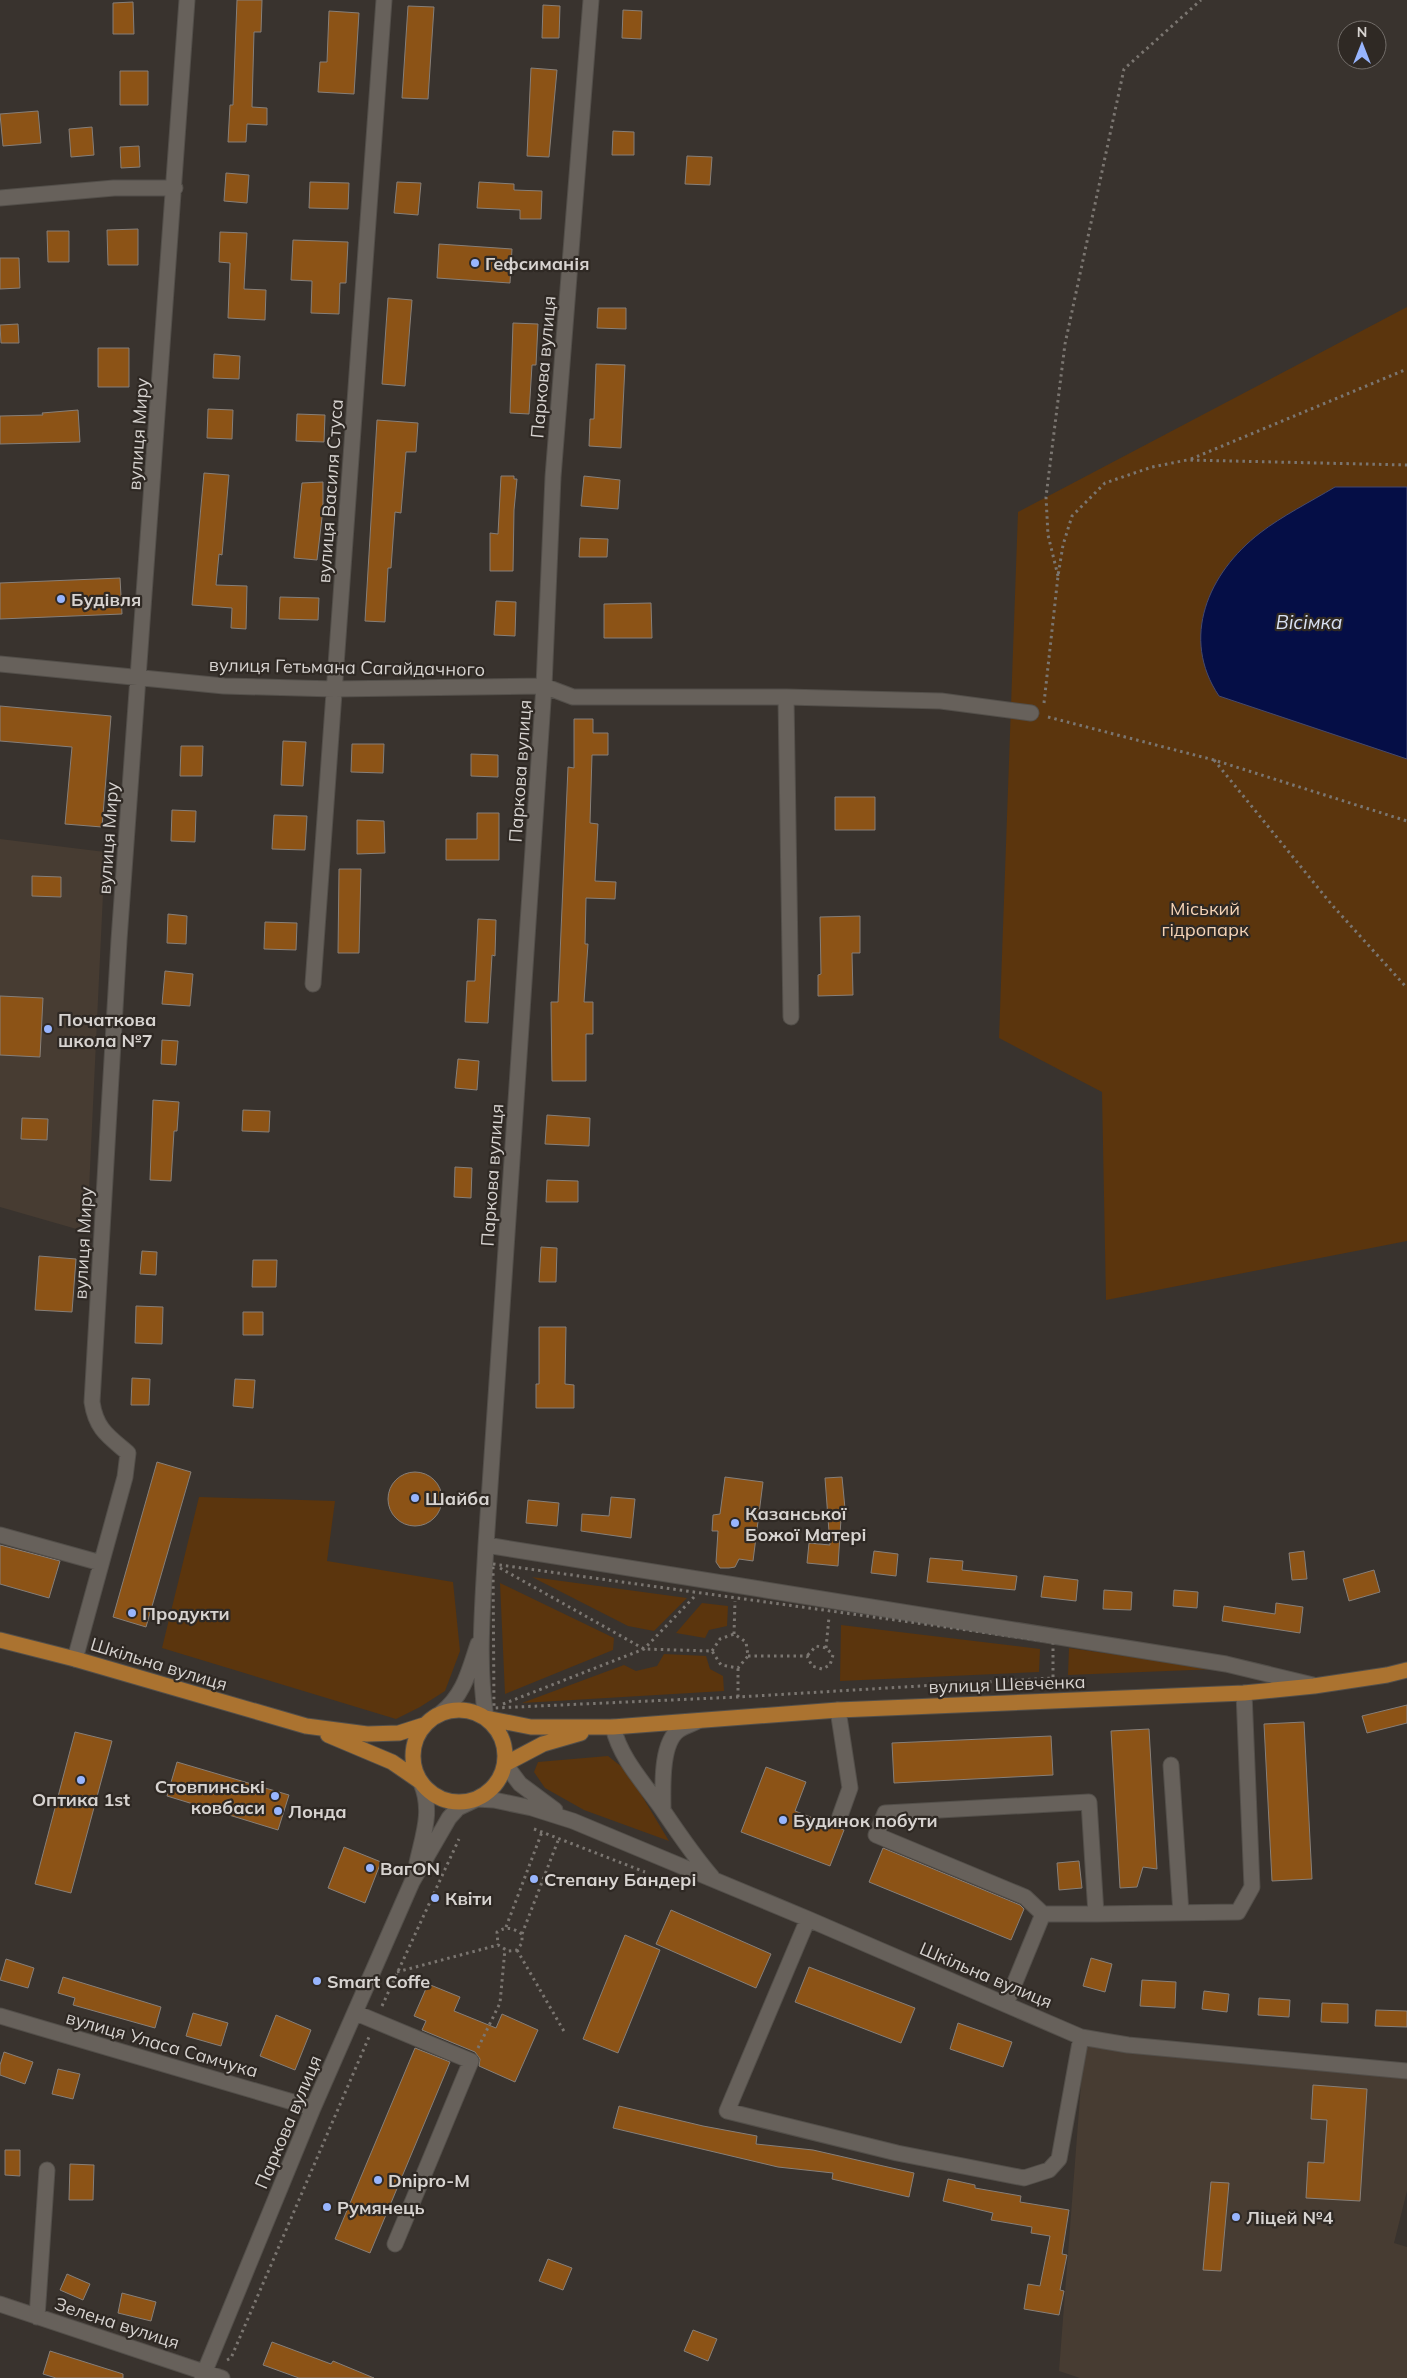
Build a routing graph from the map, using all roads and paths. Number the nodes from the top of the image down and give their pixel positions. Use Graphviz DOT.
graph roads {
  1 [pos="187,0"];
  2 [pos="384,0"];
  3 [pos="591,0"];
  4 [pos="1201,0"];
  5 [pos="175,188"];
  6 [pos="0,198"];
  7 [pos="1407,369"];
  8 [pos="1187,460"];
  9 [pos="1407,465"];
  10 [pos="1058,576"];
  11 [pos="0,664"];
  12 [pos="139,678"];
  13 [pos="544,686"];
  14 [pos="334,689"];
  15 [pos="786,697"];
  16 [pos="1037,714"];
  17 [pos="1214,760"];
  18 [pos="1407,821"];
  19 [pos="313,984"];
  20 [pos="1407,988"];
  21 [pos="791,1017"];
  22 [pos="0,1535"];
  23 [pos="486,1545"];
  24 [pos="101,1563"];
  25 [pos="493,1564"];
  26 [pos="699,1593"];
  27 [pos="736,1598"];
  28 [pos="830,1611"];
  29 [pos="481,1633"];
  30 [pos="734,1634"];
  31 [pos="0,1640"];
  32 [pos="826,1648"];
  33 [pos="644,1650"];
  34 [pos="712,1651"];
  35 [pos="748,1656"];
  36 [pos="807,1656"];
  37 [pos="75,1659"];
  38 [pos="738,1668"];
  39 [pos="1407,1670"];
  40 [pos="1314,1686"];
  41 [pos="1244,1692"];
  42 [pos="738,1697"];
  43 [pos="838,1710"];
  44 [pos="441,1713"];
  45 [pos="490,1713"];
  46 [pos="701,1719"];
  47 [pos="306,1726"];
  48 [pos="424,1726"];
  49 [pos="610,1727"];
  50 [pos="504,1764"];
  51 [pos="1171,1765"];
  52 [pos="421,1783"];
  53 [pos="477,1799"];
  54 [pos="662,1810"];
  55 [pos="840,1816"];
  56 [pos="573,1821"];
  57 [pos="533,1828"];
  58 [pos="463,1830"];
  59 [pos="542,1832"];
  60 [pos="559,1838"];
  61 [pos="650,1874"];
  62 [pos="714,1879"];
  63 [pos="412,1882"];
  64 [pos="1181,1913"];
  65 [pos="1043,1914"];
  66 [pos="1096,1914"];
  67 [pos="808,1919"];
  68 [pos="506,1927"];
  69 [pos="522,1934"];
  70 [pos="498,1945"];
  71 [pos="505,1949"];
  72 [pos="517,1950"];
  73 [pos="397,1972"];
  74 [pos="1006,2004"];
  75 [pos="356,2012"];
  76 [pos="0,2016"];
  77 [pos="376,2021"];
  78 [pos="565,2033"];
  79 [pos="1081,2037"];
  80 [pos="471,2061"];
  81 [pos="1407,2071"];
  82 [pos="313,2108"];
  83 [pos="47,2170"];
  84 [pos="395,2244"];
  85 [pos="0,2304"];
  86 [pos="37,2317"];
  87 [pos="203,2375"];
  88 [pos="222,2378"];
  1 -- 5 [label="street, вулиця Миру"];
  2 -- 14 [label="street, вулиця Василя Стуса"];
  3 -- 13 [label="street, Паркова вулиця"];
  4 -- 10 [label="path"];
  5 -- 6 [label="street"];
  5 -- 12 [label="street, вулиця Миру"];
  7 -- 8 [label="path"];
  8 -- 9 [label="path"];
  8 -- 10 [label="path"];
  10 -- 16 [label="path"];
  11 -- 12 [label="street, вулиця Гетьмана Сагайдачного"];
  12 -- 14 [label="street, вулиця Гетьмана Сагайдачного"];
  12 -- 24 [label="street, вулиця Миру"];
  13 -- 14 [label="street, вулиця Гетьмана Сагайдачного"];
  13 -- 15 [label="street"];
  13 -- 23 [label="street, Паркова вулиця"];
  14 -- 19 [label="street, вулиця Василя Стуса"];
  15 -- 16 [label="street"];
  15 -- 21 [label="street"];
  16 -- 17 [label="path"];
  17 -- 18 [label="path"];
  17 -- 20 [label="path"];
  22 -- 24 [label="street"];
  23 -- 25 [label="path"];
  23 -- 29 [label="street, Паркова вулиця"];
  23 -- 40 [label="street"];
  24 -- 37 [label="street, вулиця Миру"];
  25 -- 26 [label="path"];
  25 -- 33 [label="path"];
  25 -- 45 [label="path"];
  26 -- 27 [label="path"];
  26 -- 33 [label="path"];
  27 -- 30 [label="path"];
  27 -- 42 [label="path"];
  28 -- 32 [label="path"];
  29 -- 44 [label="street"];
  29 -- 45 [label="street"];
  30 -- 34 [label="path"];
  30 -- 35 [label="path"];
  31 -- 37 [label="main road, Шкільна вулиця"];
  32 -- 36 [label="path"];
  32 -- 36 [label="path"];
  33 -- 34 [label="path"];
  33 -- 45 [label="path"];
  34 -- 38 [label="path"];
  35 -- 36 [label="path"];
  35 -- 38 [label="path"];
  37 -- 47 [label="main road, Шкільна вулиця"];
  38 -- 42 [label="path"];
  39 -- 40 [label="main road, вулиця Шевченка"];
  40 -- 41 [label="main road, вулиця Шевченка"];
  41 -- 43 [label="main road, вулиця Шевченка"];
  41 -- 64 [label="street"];
  42 -- 45 [label="path"];
  43 -- 46 [label="main road, вулиця Шевченка"];
  43 -- 55 [label="street"];
  44 -- 45 [label="main road"];
  44 -- 48 [label="main road"];
  45 -- 49 [label="main road, вулиця Шевченка"];
  45 -- 50 [label="main road"];
  46 -- 49 [label="main road, вулиця Шевченка"];
  46 -- 54 [label="street"];
  47 -- 48 [label="main road, Шкільна вулиця"];
  47 -- 52 [label="main road, Шкільна вулиця"];
  48 -- 52 [label="main road"];
  49 -- 50 [label="main road, вулиця Шевченка"];
  49 -- 54 [label="street"];
  50 -- 53 [label="main road"];
  50 -- 56 [label="street"];
  51 -- 64 [label="street"];
  52 -- 53 [label="main road"];
  52 -- 63 [label="street, Паркова вулиця"];
  53 -- 56 [label="street"];
  53 -- 63 [label="street, Паркова вулиця"];
  54 -- 62 [label="street"];
  56 -- 62 [label="street, Шкільна вулиця"];
  57 -- 59 [label="path"];
  58 -- 73 [label="path"];
  59 -- 60 [label="path"];
  59 -- 68 [label="path"];
  60 -- 61 [label="path"];
  60 -- 69 [label="path"];
  62 -- 67 [label="street, Шкільна вулиця"];
  63 -- 75 [label="street, Паркова вулиця"];
  64 -- 66 [label="street"];
  65 -- 66 [label="street"];
  65 -- 66 [label="street"];
  65 -- 74 [label="street"];
  67 -- 74 [label="street, Шкільна вулиця"];
  67 -- 79 [label="street"];
  68 -- 69 [label="path"];
  68 -- 70 [label="path"];
  69 -- 72 [label="path"];
  70 -- 71 [label="path"];
  70 -- 73 [label="path"];
  71 -- 72 [label="path"];
  71 -- 80 [label="path"];
  72 -- 78 [label="path"];
  73 -- 77 [label="path"];
  74 -- 79 [label="street, Шкільна вулиця"];
  75 -- 77 [label="street"];
  75 -- 82 [label="street, Паркова вулиця"];
  76 -- 82 [label="street, вулиця Уласа Самчука"];
  77 -- 80 [label="street"];
  77 -- 87 [label="path"];
  79 -- 81 [label="street, Шкільна вулиця"];
  80 -- 84 [label="street"];
  82 -- 87 [label="street, Паркова вулиця"];
  83 -- 86 [label="street"];
  85 -- 86 [label="street, Зелена вулиця"];
  86 -- 87 [label="street, Зелена вулиця"];
  87 -- 88 [label="street, Зелена вулиця"];
}
